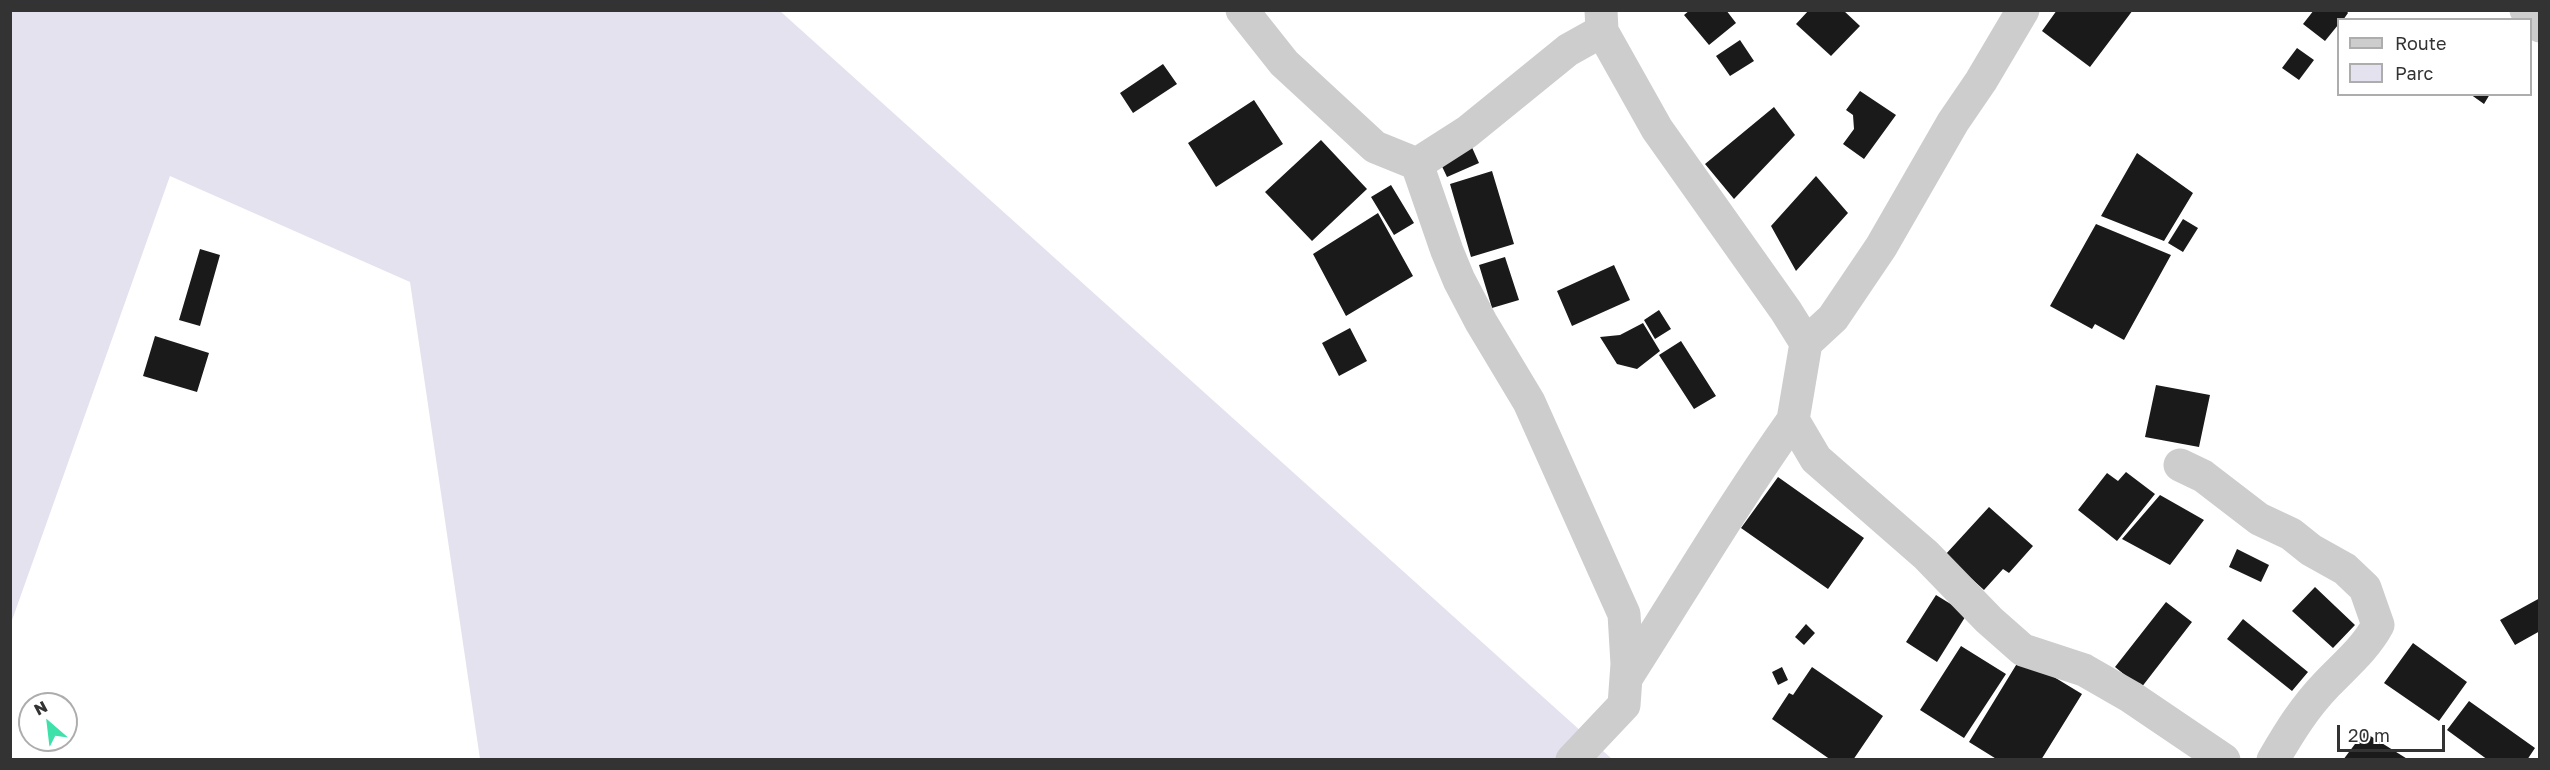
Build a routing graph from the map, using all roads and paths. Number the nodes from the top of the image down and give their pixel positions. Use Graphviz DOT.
graph roads {
  1 [pos="1242,10"];
  2 [pos="2023,10"];
  3 [pos="2526,10"];
  4 [pos="1601,21"];
  5 [pos="2540,26"];
  6 [pos="1417,164"];
  7 [pos="1806,343"];
  8 [pos="1793,420"];
  9 [pos="2180,465"];
  10 [pos="1627,677"];
  11 [pos="1572,759"];
  12 [pos="2224,759"];
  13 [pos="2273,759"];
  1 -- 6 [label="street"];
  2 -- 7 [label="street"];
  3 -- 5 [label="street"];
  4 -- 6 [label="street"];
  4 -- 7 [label="street"];
  6 -- 10 [label="street"];
  7 -- 8 [label="street"];
  8 -- 10 [label="street"];
  8 -- 12 [label="street"];
  9 -- 13 [label="street"];
  10 -- 11 [label="street"];
}
